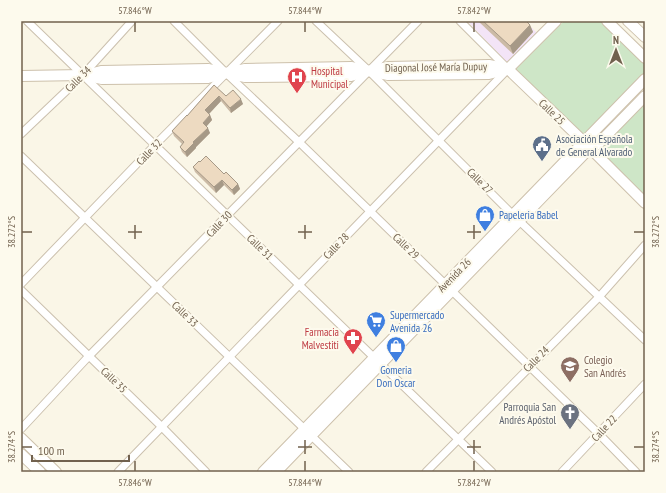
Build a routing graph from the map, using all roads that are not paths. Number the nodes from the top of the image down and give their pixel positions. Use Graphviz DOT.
graph roads {
  1 [pos="27,21"];
  2 [pos="132,21"];
  3 [pos="174,21"];
  4 [pos="278,21"];
  5 [pos="316,21"];
  6 [pos="418,21"];
  7 [pos="460,21"];
  8 [pos="556,21"];
  9 [pos="607,21"];
  10 [pos="628,21"];
  11 [pos="645,37"];
  12 [pos="645,58"];
  13 [pos="508,69"];
  14 [pos="369,71"];
  15 [pos="226,73"];
  16 [pos="83,75"];
  17 [pos="21,76"];
  18 [pos="645,79"];
  19 [pos="645,96"];
  20 [pos="21,134"];
  21 [pos="439,140"];
  22 [pos="299,142"];
  23 [pos="155,145"];
  24 [pos="588,145"];
  25 [pos="21,156"];
  26 [pos="645,202"];
  27 [pos="370,211"];
  28 [pos="227,215"];
  29 [pos="85,218"];
  30 [pos="516,218"];
  31 [pos="645,245"];
  32 [pos="21,284"];
  33 [pos="299,285"];
  34 [pos="158,287"];
  35 [pos="448,288"];
  36 [pos="21,290"];
  37 [pos="599,297"];
  38 [pos="645,340"];
  39 [pos="89,356"];
  40 [pos="230,356"];
  41 [pos="378,361"];
  42 [pos="529,366"];
  43 [pos="645,384"];
  44 [pos="162,427"];
  45 [pos="21,429"];
  46 [pos="308,432"];
  47 [pos="599,434"];
  48 [pos="21,438"];
  49 [pos="458,439"];
  50 [pos="21,454"];
  51 [pos="40,472"];
  52 [pos="56,472"];
  53 [pos="118,472"];
  54 [pos="206,472"];
  55 [pos="263,472"];
  56 [pos="276,472"];
  57 [pos="349,472"];
  58 [pos="426,472"];
  59 [pos="492,472"];
  60 [pos="562,472"];
  61 [pos="636,472"];
  1 -- 16 [label="street, Calle 31"];
  2 -- 16 [label="street, Calle 34"];
  3 -- 15 [label="street, Calle 29"];
  4 -- 15 [label="street, Calle 32"];
  5 -- 14 [label="street, Calle 27"];
  6 -- 14 [label="street, Calle 30"];
  7 -- 13 [label="street, Calle 25"];
  8 -- 13 [label="main road, Calle 28"];
  9 -- 12 [label="main road"];
  10 -- 11 [label="main road"];
  13 -- 14 [label="main road, Diagonal José María Dupuy"];
  13 -- 21 [label="street, Calle 28"];
  13 -- 24 [label="main road, Calle 25"];
  14 -- 15 [label="main road, Diagonal José María Dupuy"];
  14 -- 21 [label="street, Calle 27"];
  14 -- 22 [label="street, Calle 30"];
  15 -- 16 [label="main road, Diagonal José María Dupuy"];
  15 -- 22 [label="street, Calle 29"];
  15 -- 23 [label="street, Calle 32"];
  16 -- 17 [label="main road, Diagonal José María Dupuy"];
  16 -- 20 [label="street, Calle 34"];
  16 -- 23 [label="street, Calle 31"];
  18 -- 24 [label="main road, Avenida 26"];
  19 -- 24 [label="main road, Avenida 26"];
  21 -- 27 [label="street, Calle 28"];
  21 -- 30 [label="street, Calle 27"];
  22 -- 27 [label="street, Calle 29"];
  22 -- 28 [label="street, Calle 30"];
  23 -- 28 [label="street, Calle 31"];
  23 -- 29 [label="street, Calle 32"];
  24 -- 26 [label="main road, Calle 25"];
  24 -- 30 [label="main road, Avenida 26"];
  25 -- 29 [label="street, Calle 33"];
  27 -- 33 [label="street, Calle 28"];
  27 -- 35 [label="street, Calle 29"];
  28 -- 33 [label="street, Calle 31"];
  28 -- 34 [label="street, Calle 30"];
  29 -- 32 [label="street, Calle 32"];
  29 -- 34 [label="street, Calle 33"];
  30 -- 35 [label="main road, Avenida 26"];
  30 -- 37 [label="street, Calle 27"];
  31 -- 37 [label="street, Calle 24"];
  33 -- 40 [label="street, Calle 28"];
  33 -- 41 [label="street, Calle 31"];
  34 -- 39 [label="street, Calle 30"];
  34 -- 40 [label="street, Calle 33"];
  35 -- 41 [label="main road, Avenida 26"];
  35 -- 42 [label="street, Calle 29"];
  36 -- 39 [label="street, Calle 35"];
  37 -- 38 [label="street, Calle 27"];
  37 -- 42 [label="street, Calle 24"];
  39 -- 44 [label="street, Calle 35"];
  39 -- 45 [label="street, Calle 30"];
  40 -- 44 [label="street, Calle 28"];
  40 -- 46 [label="street, Calle 33"];
  41 -- 46 [label="main road, Avenida 26"];
  41 -- 49 [label="street, Calle 31"];
  42 -- 47 [label="street, Calle 29"];
  42 -- 49 [label="street, Calle 24"];
  43 -- 47 [label="street, Calle 22"];
  44 -- 53 [label="street, Calle 28"];
  44 -- 54 [label="street, Calle 35"];
  46 -- 55 [label="main road, Avenida 26"];
  46 -- 56 [label="main road, Avenida 26"];
  46 -- 57 [label="street, Calle 33"];
  47 -- 60 [label="street, Calle 22"];
  47 -- 61 [label="street, Calle 29"];
  48 -- 52 [label="main road"];
  49 -- 58 [label="street, Calle 24"];
  49 -- 59 [label="street, Calle 31"];
  50 -- 51 [label="main road"];
}
